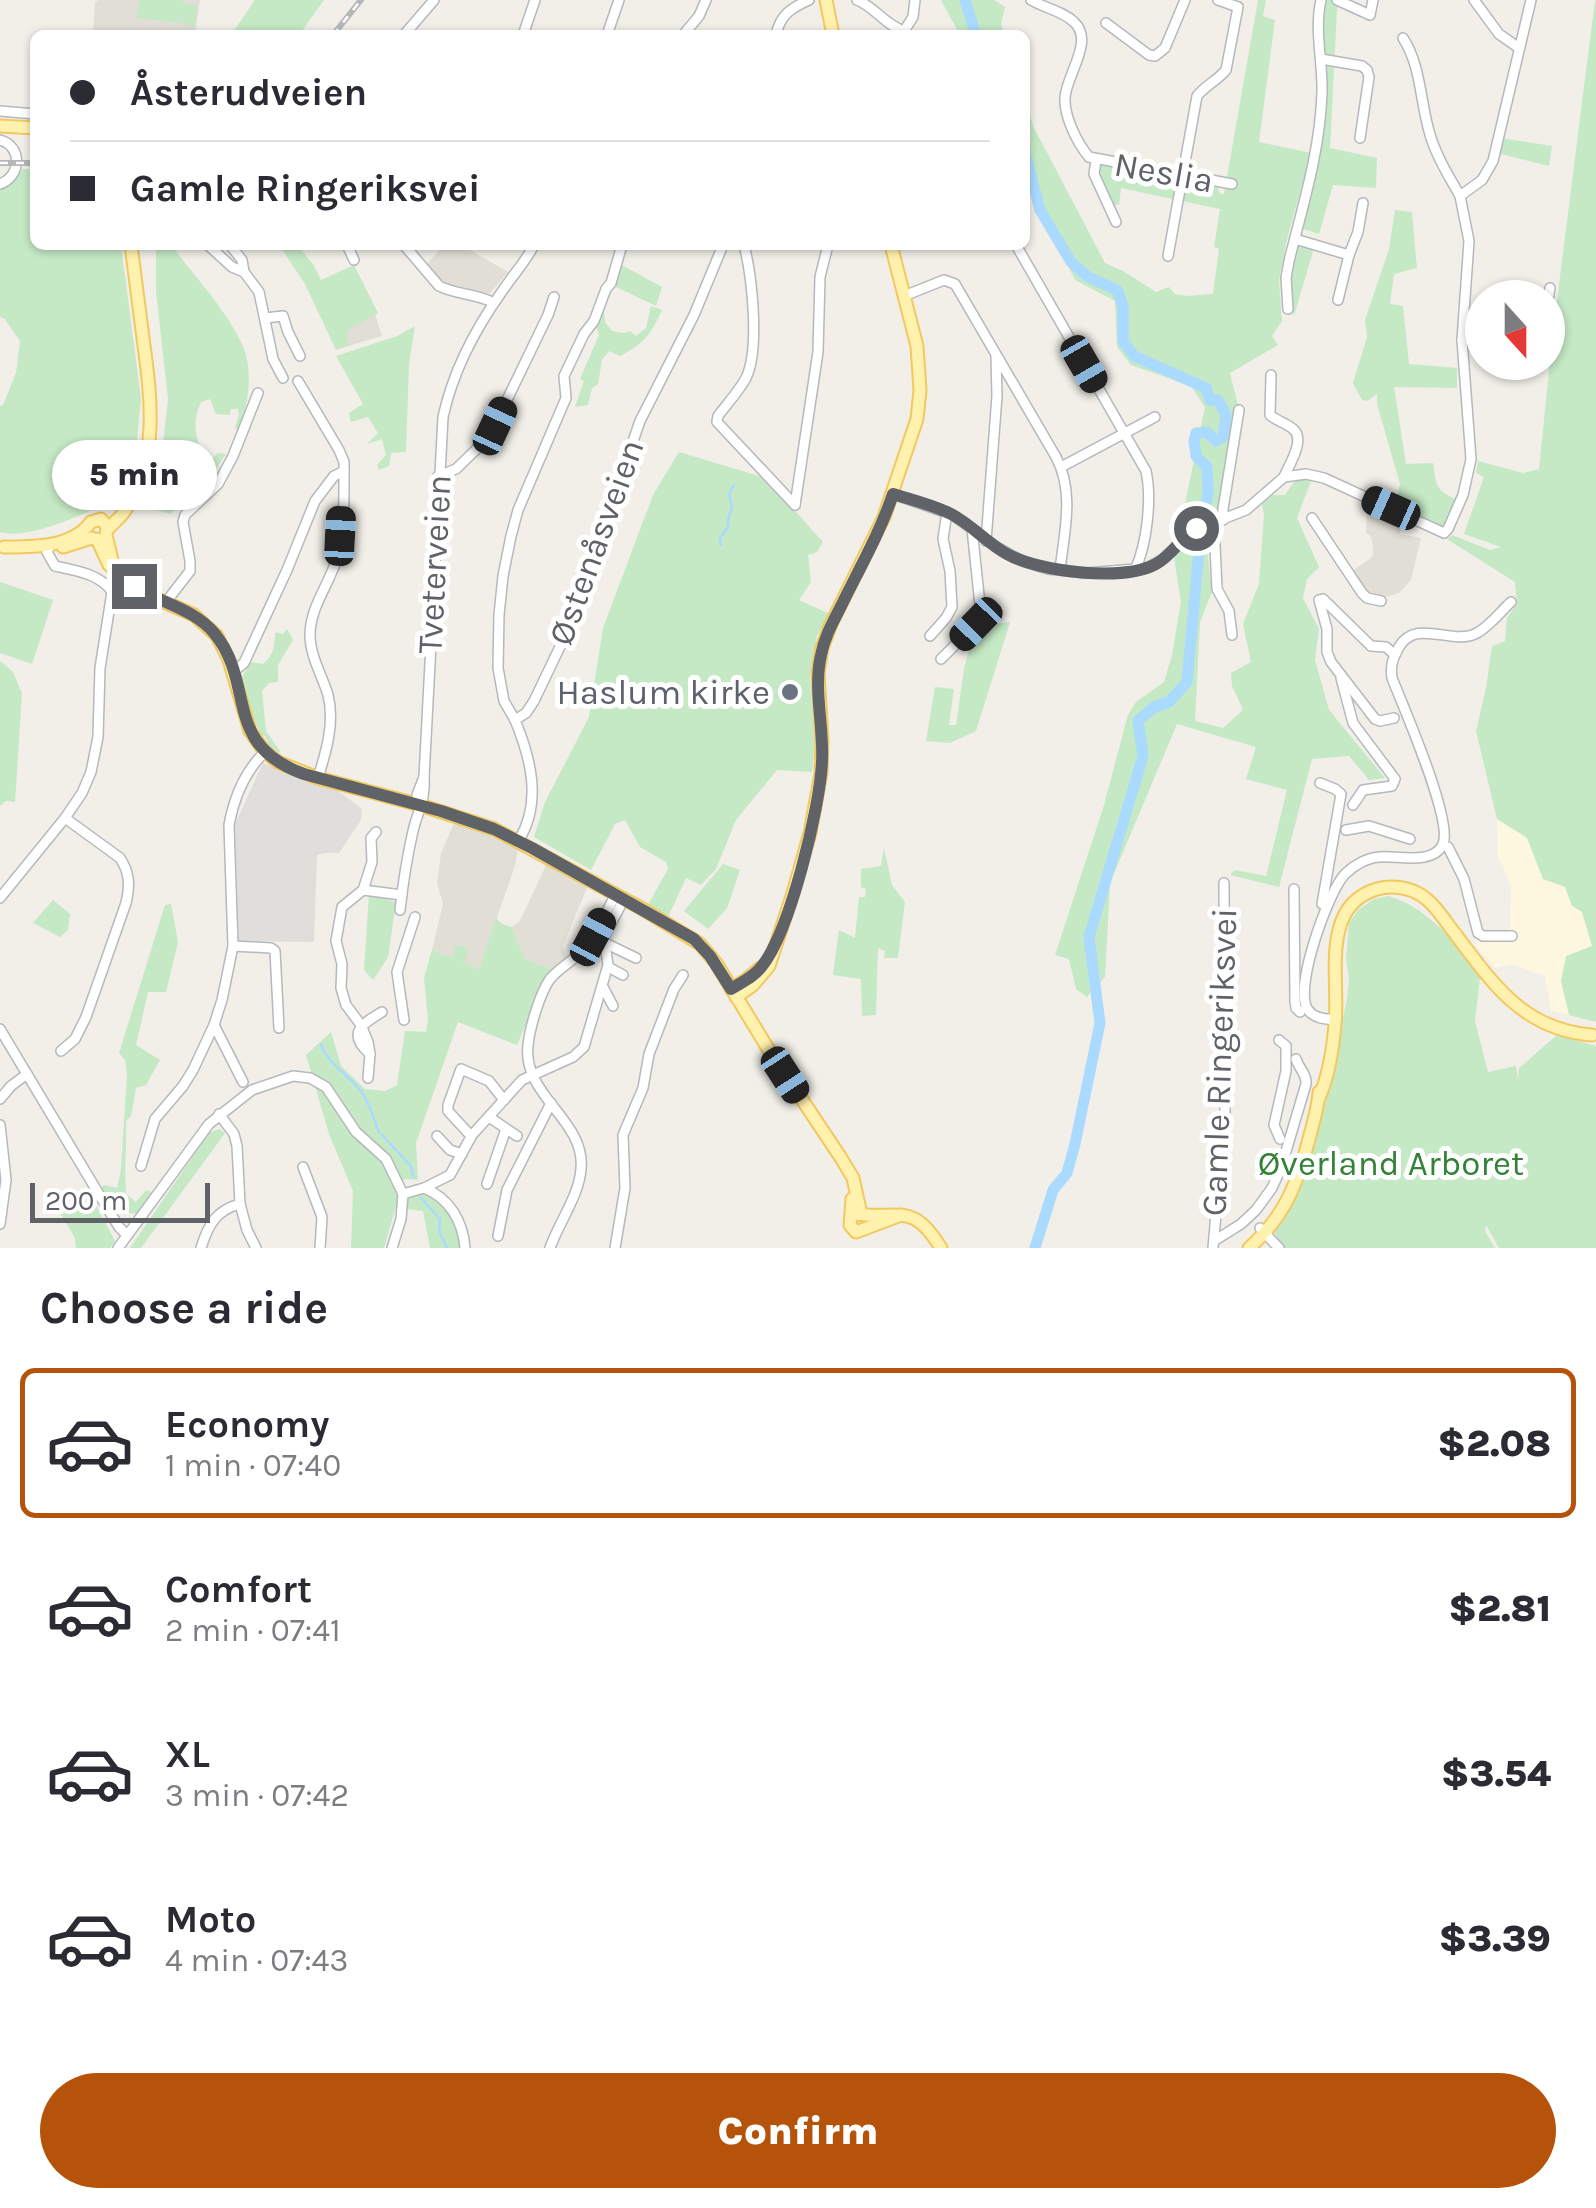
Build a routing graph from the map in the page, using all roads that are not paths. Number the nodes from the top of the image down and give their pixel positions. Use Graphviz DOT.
graph roads {
  1 [pos="434,0"];
  2 [pos="534,0"];
  3 [pos="619,0"];
  4 [pos="706,0"];
  5 [pos="857,0"];
  6 [pos="915,0"];
  7 [pos="1031,0"];
  8 [pos="1065,0"];
  9 [pos="1184,0"];
  10 [pos="1218,0"];
  11 [pos="1321,0"];
  12 [pos="1337,0"];
  13 [pos="1374,0"];
  14 [pos="1474,0"];
  15 [pos="1531,0"];
  16 [pos="808,1"];
  17 [pos="827,1"];
  18 [pos="1058,12"];
  19 [pos="1106,23"];
  20 [pos="408,30"];
  21 [pos="525,30"];
  22 [pos="609,30"];
  23 [pos="687,30"];
  24 [pos="778,30"];
  25 [pos="831,30"];
  26 [pos="899,30"];
  27 [pos="908,30"];
  28 [pos="1404,38"];
  29 [pos="1519,48"];
  30 [pos="1321,59"];
  31 [pos="0,112"];
  32 [pos="30,114"];
  33 [pos="0,126"];
  34 [pos="30,128"];
  35 [pos="1360,138"];
  36 [pos="0,140"];
  37 [pos="1096,160"];
  38 [pos="1182,174"];
  39 [pos="0,184"];
  40 [pos="1232,184"];
  41 [pos="1460,196"];
  42 [pos="1363,203"];
  43 [pos="1116,222"];
  44 [pos="1294,238"];
  45 [pos="132,250"];
  46 [pos="213,250"];
  47 [pos="234,250"];
  48 [pos="349,250"];
  49 [pos="408,250"];
  50 [pos="529,250"];
  51 [pos="620,250"];
  52 [pos="721,250"];
  53 [pos="745,250"];
  54 [pos="827,250"];
  55 [pos="892,250"];
  56 [pos="1019,250"];
  57 [pos="1349,255"];
  58 [pos="1168,256"];
  59 [pos="354,260"];
  60 [pos="244,272"];
  61 [pos="554,296"];
  62 [pos="904,296"];
  63 [pos="1338,300"];
  64 [pos="494,303"];
  65 [pos="1288,310"];
  66 [pos="265,318"];
  67 [pos="288,332"];
  68 [pos="269,337"];
  69 [pos="1462,340"];
  70 [pos="996,353"];
  71 [pos="300,356"];
  72 [pos="1271,375"];
  73 [pos="283,378"];
  74 [pos="298,381"];
  75 [pos="258,393"];
  76 [pos="1239,410"];
  77 [pos="1155,417"];
  78 [pos="1125,433"];
  79 [pos="1061,468"];
  80 [pos="344,471"];
  81 [pos="438,476"];
  82 [pos="1284,477"];
  83 [pos="893,494"];
  84 [pos="947,512"];
  85 [pos="1312,518"];
  86 [pos="1209,525"];
  87 [pos="972,529"];
  88 [pos="99,531"];
  89 [pos="986,541"];
  90 [pos="2,546"];
  91 [pos="51,549"];
  92 [pos="1060,570"];
  93 [pos="1135,570"];
  94 [pos="166,602"];
  95 [pos="1381,602"];
  96 [pos="1511,602"];
  97 [pos="1232,635"];
  98 [pos="930,636"];
  99 [pos="1395,655"];
  100 [pos="941,660"];
  101 [pos="1339,670"];
  102 [pos="233,672"];
  103 [pos="1394,718"];
  104 [pos="515,720"];
  105 [pos="265,752"];
  106 [pos="318,778"];
  107 [pos="1320,783"];
  108 [pos="420,805"];
  109 [pos="1353,805"];
  110 [pos="65,818"];
  111 [pos="1346,830"];
  112 [pos="376,832"];
  113 [pos="1410,839"];
  114 [pos="519,840"];
  115 [pos="1448,847"];
  116 [pos="1224,883"];
  117 [pos="1294,889"];
  118 [pos="363,890"];
  119 [pos="402,895"];
  120 [pos="620,897"];
  121 [pos="0,898"];
  122 [pos="1322,904"];
  123 [pos="400,910"];
  124 [pos="415,917"];
  125 [pos="1512,936"];
  126 [pos="605,944"];
  127 [pos="233,946"];
  128 [pos="636,958"];
  129 [pos="608,967"];
  130 [pos="623,975"];
  131 [pos="683,975"];
  132 [pos="603,987"];
  133 [pos="734,993"];
  134 [pos="613,1006"];
  135 [pos="382,1012"];
  136 [pos="1300,1012"];
  137 [pos="1333,1019"];
  138 [pos="404,1020"];
  139 [pos="361,1024"];
  140 [pos="214,1025"];
  141 [pos="278,1028"];
  142 [pos="0,1029"];
  143 [pos="1594,1036"];
  144 [pos="1279,1040"];
  145 [pos="61,1051"];
  146 [pos="1296,1060"];
  147 [pos="28,1074"];
  148 [pos="531,1074"];
  149 [pos="368,1078"];
  150 [pos="243,1082"];
  151 [pos="0,1098"];
  152 [pos="504,1100"];
  153 [pos="550,1103"];
  154 [pos="220,1114"];
  155 [pos="489,1117"];
  156 [pos="0,1125"];
  157 [pos="506,1129"];
  158 [pos="437,1136"];
  159 [pos="470,1136"];
  160 [pos="517,1136"];
  161 [pos="1280,1139"];
  162 [pos="462,1154"];
  163 [pos="141,1166"];
  164 [pos="302,1167"];
  165 [pos="487,1184"];
  166 [pos="424,1188"];
  167 [pos="403,1194"];
  168 [pos="240,1204"];
  169 [pos="0,1224"];
  170 [pos="861,1227"];
  171 [pos="1262,1230"];
  172 [pos="127,1234"];
  173 [pos="498,1236"];
  174 [pos="1214,1245"];
  175 [pos="118,1248"];
  176 [pos="201,1248"];
  177 [pos="256,1248"];
  178 [pos="320,1248"];
  179 [pos="392,1248"];
  180 [pos="465,1248"];
  181 [pos="550,1248"];
  182 [pos="614,1248"];
  183 [pos="942,1248"];
  184 [pos="1239,1248"];
  185 [pos="1249,1248"];
  186 [pos="1279,1248"];
  1 -- 20 [label="street"];
  2 -- 21 [label="street"];
  3 -- 22 [label="street"];
  4 -- 23 [label="street"];
  5 -- 26 [label="street"];
  6 -- 27 [label="street"];
  7 -- 18 [label="street"];
  8 -- 18 [label="street"];
  9 -- 19 [label="street"];
  10 -- 38 [label="street"];
  11 -- 30 [label="street"];
  12 -- 13 [label="street"];
  14 -- 29 [label="street"];
  15 -- 29 [label="street"];
  16 -- 17 [label="street"];
  16 -- 24 [label="street"];
  17 -- 25 [label="main road"];
  18 -- 37 [label="street, Neslia"];
  28 -- 41 [label="street"];
  29 -- 41 [label="street"];
  30 -- 35 [label="street"];
  30 -- 44 [label="street"];
  31 -- 32 [label="street"];
  33 -- 34 [label="main road"];
  36 -- 39 [label="street"];
  37 -- 38 [label="street, Neslia"];
  37 -- 43 [label="street, Neslia"];
  38 -- 40 [label="street, Neslia"];
  38 -- 58 [label="street"];
  41 -- 69 [label="street"];
  42 -- 57 [label="street"];
  44 -- 57 [label="street"];
  44 -- 65 [label="street"];
  45 -- 88 [label="main road"];
  46 -- 60 [label="street"];
  47 -- 60 [label="street"];
  48 -- 59 [label="street"];
  49 -- 64 [label="street"];
  50 -- 64 [label="street, Tveterveien"];
  51 -- 104 [label="street"];
  52 -- 104 [label="street, Østenåsveien"];
  53 -- 54 [label="street"];
  55 -- 62 [label="main road"];
  56 -- 78 [label="street"];
  57 -- 63 [label="street"];
  60 -- 66 [label="street"];
  61 -- 81 [label="street"];
  62 -- 70 [label="street"];
  62 -- 83 [label="main road"];
  64 -- 81 [label="street, Tveterveien"];
  66 -- 67 [label="street"];
  66 -- 68 [label="street"];
  67 -- 68 [label="street"];
  67 -- 71 [label="street"];
  68 -- 73 [label="street"];
  69 -- 82 [label="street"];
  70 -- 79 [label="street"];
  70 -- 89 [label="street"];
  72 -- 82 [label="street"];
  74 -- 80 [label="street"];
  75 -- 94 [label="street"];
  76 -- 86 [label="street"];
  77 -- 78 [label="street"];
  78 -- 79 [label="street"];
  78 -- 93 [label="street"];
  79 -- 92 [label="street"];
  80 -- 102 [label="street"];
  80 -- 106 [label="street"];
  81 -- 108 [label="street, Tveterveien"];
  82 -- 86 [label="street"];
  83 -- 84 [label="street"];
  83 -- 133 [label="main road"];
  84 -- 87 [label="street"];
  84 -- 98 [label="street"];
  85 -- 95 [label="street"];
  86 -- 93 [label="street"];
  86 -- 97 [label="street"];
  87 -- 89 [label="street"];
  87 -- 100 [label="street"];
  88 -- 91 [label="main road"];
  88 -- 94 [label="main road"];
  89 -- 92 [label="street"];
  90 -- 91 [label="main road"];
  91 -- 110 [label="street"];
  92 -- 93 [label="street"];
  94 -- 102 [label="main road"];
  96 -- 99 [label="street"];
  99 -- 101 [label="street"];
  99 -- 137 [label="street"];
  101 -- 103 [label="street"];
  101 -- 109 [label="street"];
  102 -- 105 [label="main road"];
  104 -- 114 [label="street"];
  105 -- 106 [label="main road"];
  105 -- 127 [label="street"];
  106 -- 108 [label="main road"];
  107 -- 122 [label="street"];
  108 -- 114 [label="main road"];
  108 -- 119 [label="street, Tveterveien"];
  110 -- 121 [label="street"];
  110 -- 145 [label="street"];
  111 -- 113 [label="street"];
  112 -- 118 [label="street"];
  114 -- 120 [label="main road"];
  115 -- 125 [label="street"];
  116 -- 174 [label="street, Gamle Ringeriksvei"];
  117 -- 136 [label="street"];
  118 -- 119 [label="street"];
  118 -- 139 [label="street"];
  119 -- 123 [label="street, Tveterveien"];
  120 -- 126 [label="street"];
  120 -- 133 [label="main road"];
  120 -- 148 [label="street"];
  124 -- 138 [label="street"];
  126 -- 128 [label="street"];
  126 -- 129 [label="street"];
  127 -- 140 [label="street"];
  127 -- 141 [label="street"];
  129 -- 130 [label="street"];
  129 -- 132 [label="street"];
  131 -- 182 [label="street"];
  132 -- 134 [label="street"];
  132 -- 148 [label="street"];
  133 -- 170 [label="main road"];
  135 -- 139 [label="street"];
  137 -- 143 [label="main road, Gamle Ringeriksvei"];
  137 -- 171 [label="main road, Gamle Ringeriksvei"];
  139 -- 149 [label="street"];
  140 -- 150 [label="street"];
  140 -- 163 [label="street"];
  142 -- 147 [label="street"];
  144 -- 161 [label="street, Gamle Ringeriksvei"];
  146 -- 174 [label="street, Gamle Ringeriksvei"];
  147 -- 151 [label="street"];
  147 -- 172 [label="street"];
  148 -- 152 [label="street"];
  148 -- 153 [label="street"];
  152 -- 155 [label="street"];
  152 -- 159 [label="street"];
  153 -- 173 [label="street"];
  153 -- 181 [label="street"];
  154 -- 167 [label="street"];
  154 -- 168 [label="street"];
  154 -- 172 [label="street"];
  155 -- 157 [label="street"];
  155 -- 159 [label="street"];
  156 -- 169 [label="street"];
  157 -- 160 [label="street"];
  157 -- 165 [label="street"];
  158 -- 162 [label="street"];
  159 -- 162 [label="street"];
  162 -- 166 [label="street"];
  164 -- 178 [label="street"];
  166 -- 167 [label="street"];
  166 -- 180 [label="street"];
  167 -- 179 [label="street"];
  168 -- 176 [label="street"];
  168 -- 177 [label="street"];
  170 -- 183 [label="main road"];
  171 -- 184 [label="main road, Gamle Ringeriksvei"];
  171 -- 185 [label="main road, Gamle Ringeriksvei"];
  171 -- 186 [label="street"];
  172 -- 175 [label="street"];
}
